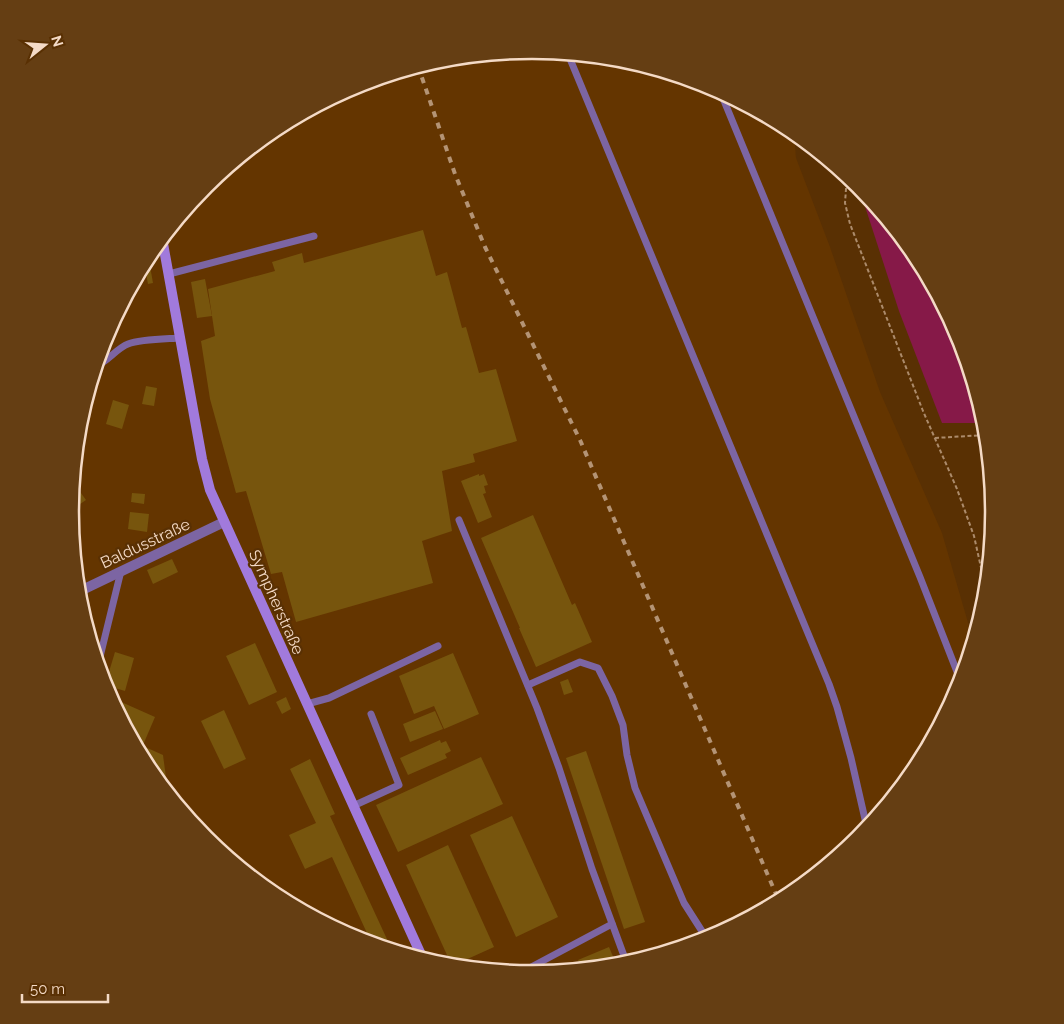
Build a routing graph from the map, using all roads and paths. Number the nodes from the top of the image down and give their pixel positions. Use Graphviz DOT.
graph roads {
  1 [pos="571,61"];
  2 [pos="724,102"];
  3 [pos="846,186"];
  4 [pos="314,236"];
  5 [pos="164,248"];
  6 [pos="168,274"];
  7 [pos="180,338"];
  8 [pos="105,360"];
  9 [pos="979,435"];
  10 [pos="935,438"];
  11 [pos="459,520"];
  12 [pos="224,522"];
  13 [pos="981,569"];
  14 [pos="121,571"];
  15 [pos="85,588"];
  16 [pos="438,646"];
  17 [pos="101,652"];
  18 [pos="956,670"];
  19 [pos="528,685"];
  20 [pos="307,704"];
  21 [pos="371,714"];
  22 [pos="353,806"];
  23 [pos="865,819"];
  24 [pos="612,924"];
  25 [pos="702,932"];
  26 [pos="419,951"];
  27 [pos="624,956"];
  28 [pos="535,965"];
  1 -- 23 [label="lane"];
  2 -- 18 [label="lane"];
  3 -- 10 [label="path"];
  4 -- 6 [label="lane"];
  5 -- 6 [label="street, Sympherstraße"];
  6 -- 7 [label="street, Sympherstraße"];
  7 -- 8 [label="lane"];
  7 -- 12 [label="street, Sympherstraße"];
  9 -- 10 [label="path"];
  10 -- 13 [label="path"];
  11 -- 19 [label="lane"];
  12 -- 14 [label="street, Baldusstraße"];
  12 -- 20 [label="street, Sympherstraße"];
  14 -- 15 [label="street, Baldusstraße"];
  14 -- 17 [label="lane"];
  16 -- 20 [label="lane"];
  19 -- 24 [label="lane"];
  19 -- 25 [label="lane"];
  20 -- 22 [label="street, Sympherstraße"];
  21 -- 22 [label="lane"];
  22 -- 26 [label="street, Sympherstraße"];
  24 -- 27 [label="lane"];
  24 -- 28 [label="lane"];
}
